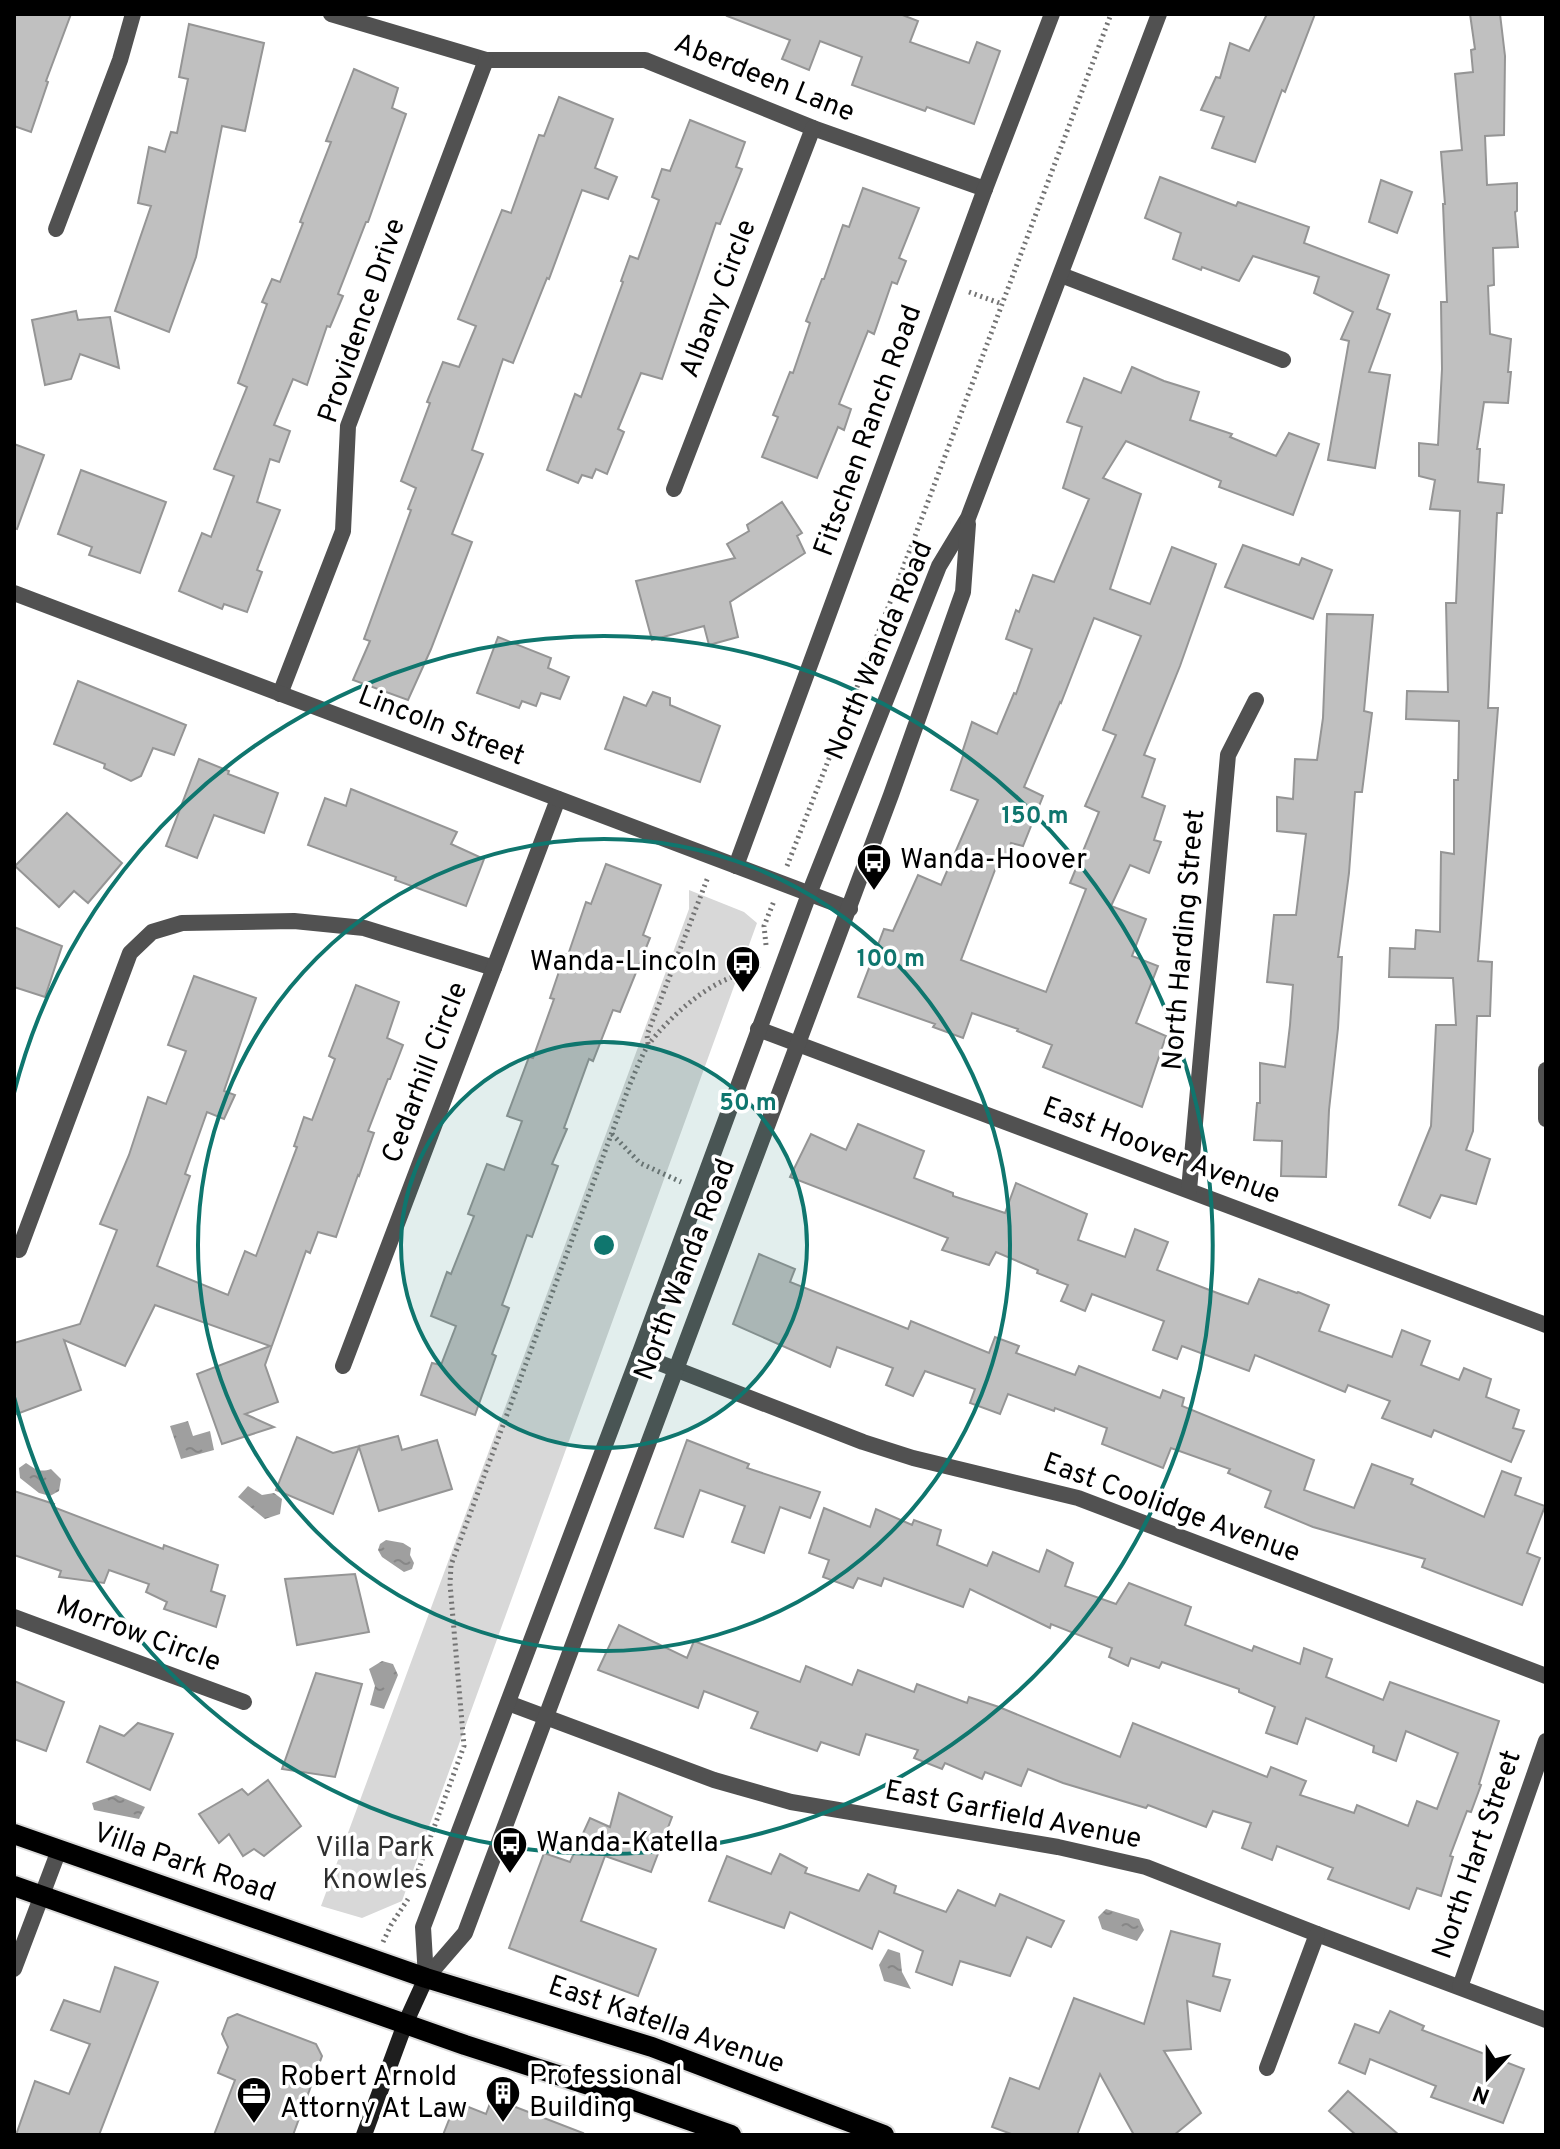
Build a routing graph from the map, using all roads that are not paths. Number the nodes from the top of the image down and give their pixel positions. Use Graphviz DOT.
graph roads {
  1 [pos="133,14"];
  2 [pos="331,14"];
  3 [pos="1052,14"];
  4 [pos="1159,14"];
  5 [pos="486,60"];
  6 [pos="813,128"];
  7 [pos="985,189"];
  8 [pos="56,229"];
  9 [pos="1061,275"];
  10 [pos="1283,360"];
  11 [pos="674,489"];
  12 [pos="968,518"];
  13 [pos="14,593"];
  14 [pos="280,694"];
  15 [pos="1256,700"];
  16 [pos="558,799"];
  17 [pos="736,866"];
  18 [pos="809,894"];
  19 [pos="850,909"];
  20 [pos="494,968"];
  21 [pos="758,1029"];
  22 [pos="799,1044"];
  23 [pos="1546,1070"];
  24 [pos="1546,1119"];
  25 [pos="1189,1190"];
  26 [pos="19,1250"];
  27 [pos="1546,1325"];
  28 [pos="639,1355"];
  29 [pos="343,1366"];
  30 [pos="677,1370"];
  31 [pos="14,1617"];
  32 [pos="1546,1676"];
  33 [pos="244,1702"];
  34 [pos="508,1703"];
  35 [pos="546,1717"];
  36 [pos="1546,1741"];
  37 [pos="14,1834"];
  38 [pos="59,1850"];
  39 [pos="14,1886"];
  40 [pos="42,1896"];
  41 [pos="1317,1934"];
  42 [pos="14,1969"];
  43 [pos="426,1978"];
  44 [pos="1460,1987"];
  45 [pos="1546,2020"];
  46 [pos="405,2024"];
  47 [pos="1267,2068"];
  48 [pos="364,2135"];
  49 [pos="731,2135"];
  50 [pos="884,2135"];
  1 -- 8 [label="street"];
  2 -- 5 [label="street, Aberdeen Lane"];
  3 -- 7 [label="street, Fitschen Ranch Road"];
  4 -- 9 [label="street, North Wanda Road"];
  5 -- 6 [label="street, Aberdeen Lane"];
  5 -- 14 [label="street, Providence Drive"];
  6 -- 7 [label="street, Aberdeen Lane"];
  6 -- 11 [label="street, Albany Circle"];
  7 -- 17 [label="street, Fitschen Ranch Road"];
  9 -- 10 [label="street"];
  9 -- 12 [label="street, North Wanda Road"];
  12 -- 18 [label="street, North Wanda Road"];
  12 -- 19 [label="street, North Wanda Road"];
  13 -- 14 [label="street, Lincoln Street"];
  14 -- 16 [label="street, Lincoln Street"];
  15 -- 25 [label="street, North Harding Street"];
  16 -- 17 [label="street, Lincoln Street"];
  16 -- 20 [label="street, Cedarhill Circle"];
  17 -- 18 [label="street, Lincoln Street"];
  18 -- 19 [label="street, Lincoln Street"];
  18 -- 21 [label="street, North Wanda Road"];
  19 -- 22 [label="street, North Wanda Road"];
  20 -- 26 [label="street"];
  20 -- 29 [label="street, Cedarhill Circle"];
  21 -- 22 [label="street, East Hoover Avenue"];
  21 -- 28 [label="street, North Wanda Road"];
  22 -- 25 [label="street, East Hoover Avenue"];
  22 -- 30 [label="street, North Wanda Road"];
  23 -- 24 [label="street"];
  25 -- 27 [label="street, East Hoover Avenue"];
  28 -- 30 [label="street, East Coolidge Avenue"];
  28 -- 34 [label="street, North Wanda Road"];
  30 -- 32 [label="street, East Coolidge Avenue"];
  30 -- 35 [label="street, North Wanda Road"];
  31 -- 33 [label="street, Morrow Circle"];
  34 -- 35 [label="street, East Garfield Avenue"];
  34 -- 43 [label="street, North Wanda Road"];
  35 -- 41 [label="street, East Garfield Avenue"];
  35 -- 43 [label="street, North Wanda Road"];
  36 -- 44 [label="street, North Hart Street"];
  37 -- 38 [label="main road, Villa Park Road"];
  38 -- 40 [label="street"];
  38 -- 43 [label="main road, Villa Park Road"];
  39 -- 40 [label="main road"];
  40 -- 42 [label="street"];
  40 -- 46 [label="main road"];
  41 -- 44 [label="street, East Garfield Avenue"];
  41 -- 47 [label="street"];
  43 -- 46 [label="main road, North Wanda Road"];
  43 -- 50 [label="main road, East Katella Avenue"];
  44 -- 45 [label="street, East Garfield Avenue"];
  46 -- 48 [label="main road, North Wanda Road"];
  46 -- 49 [label="main road"];
}
